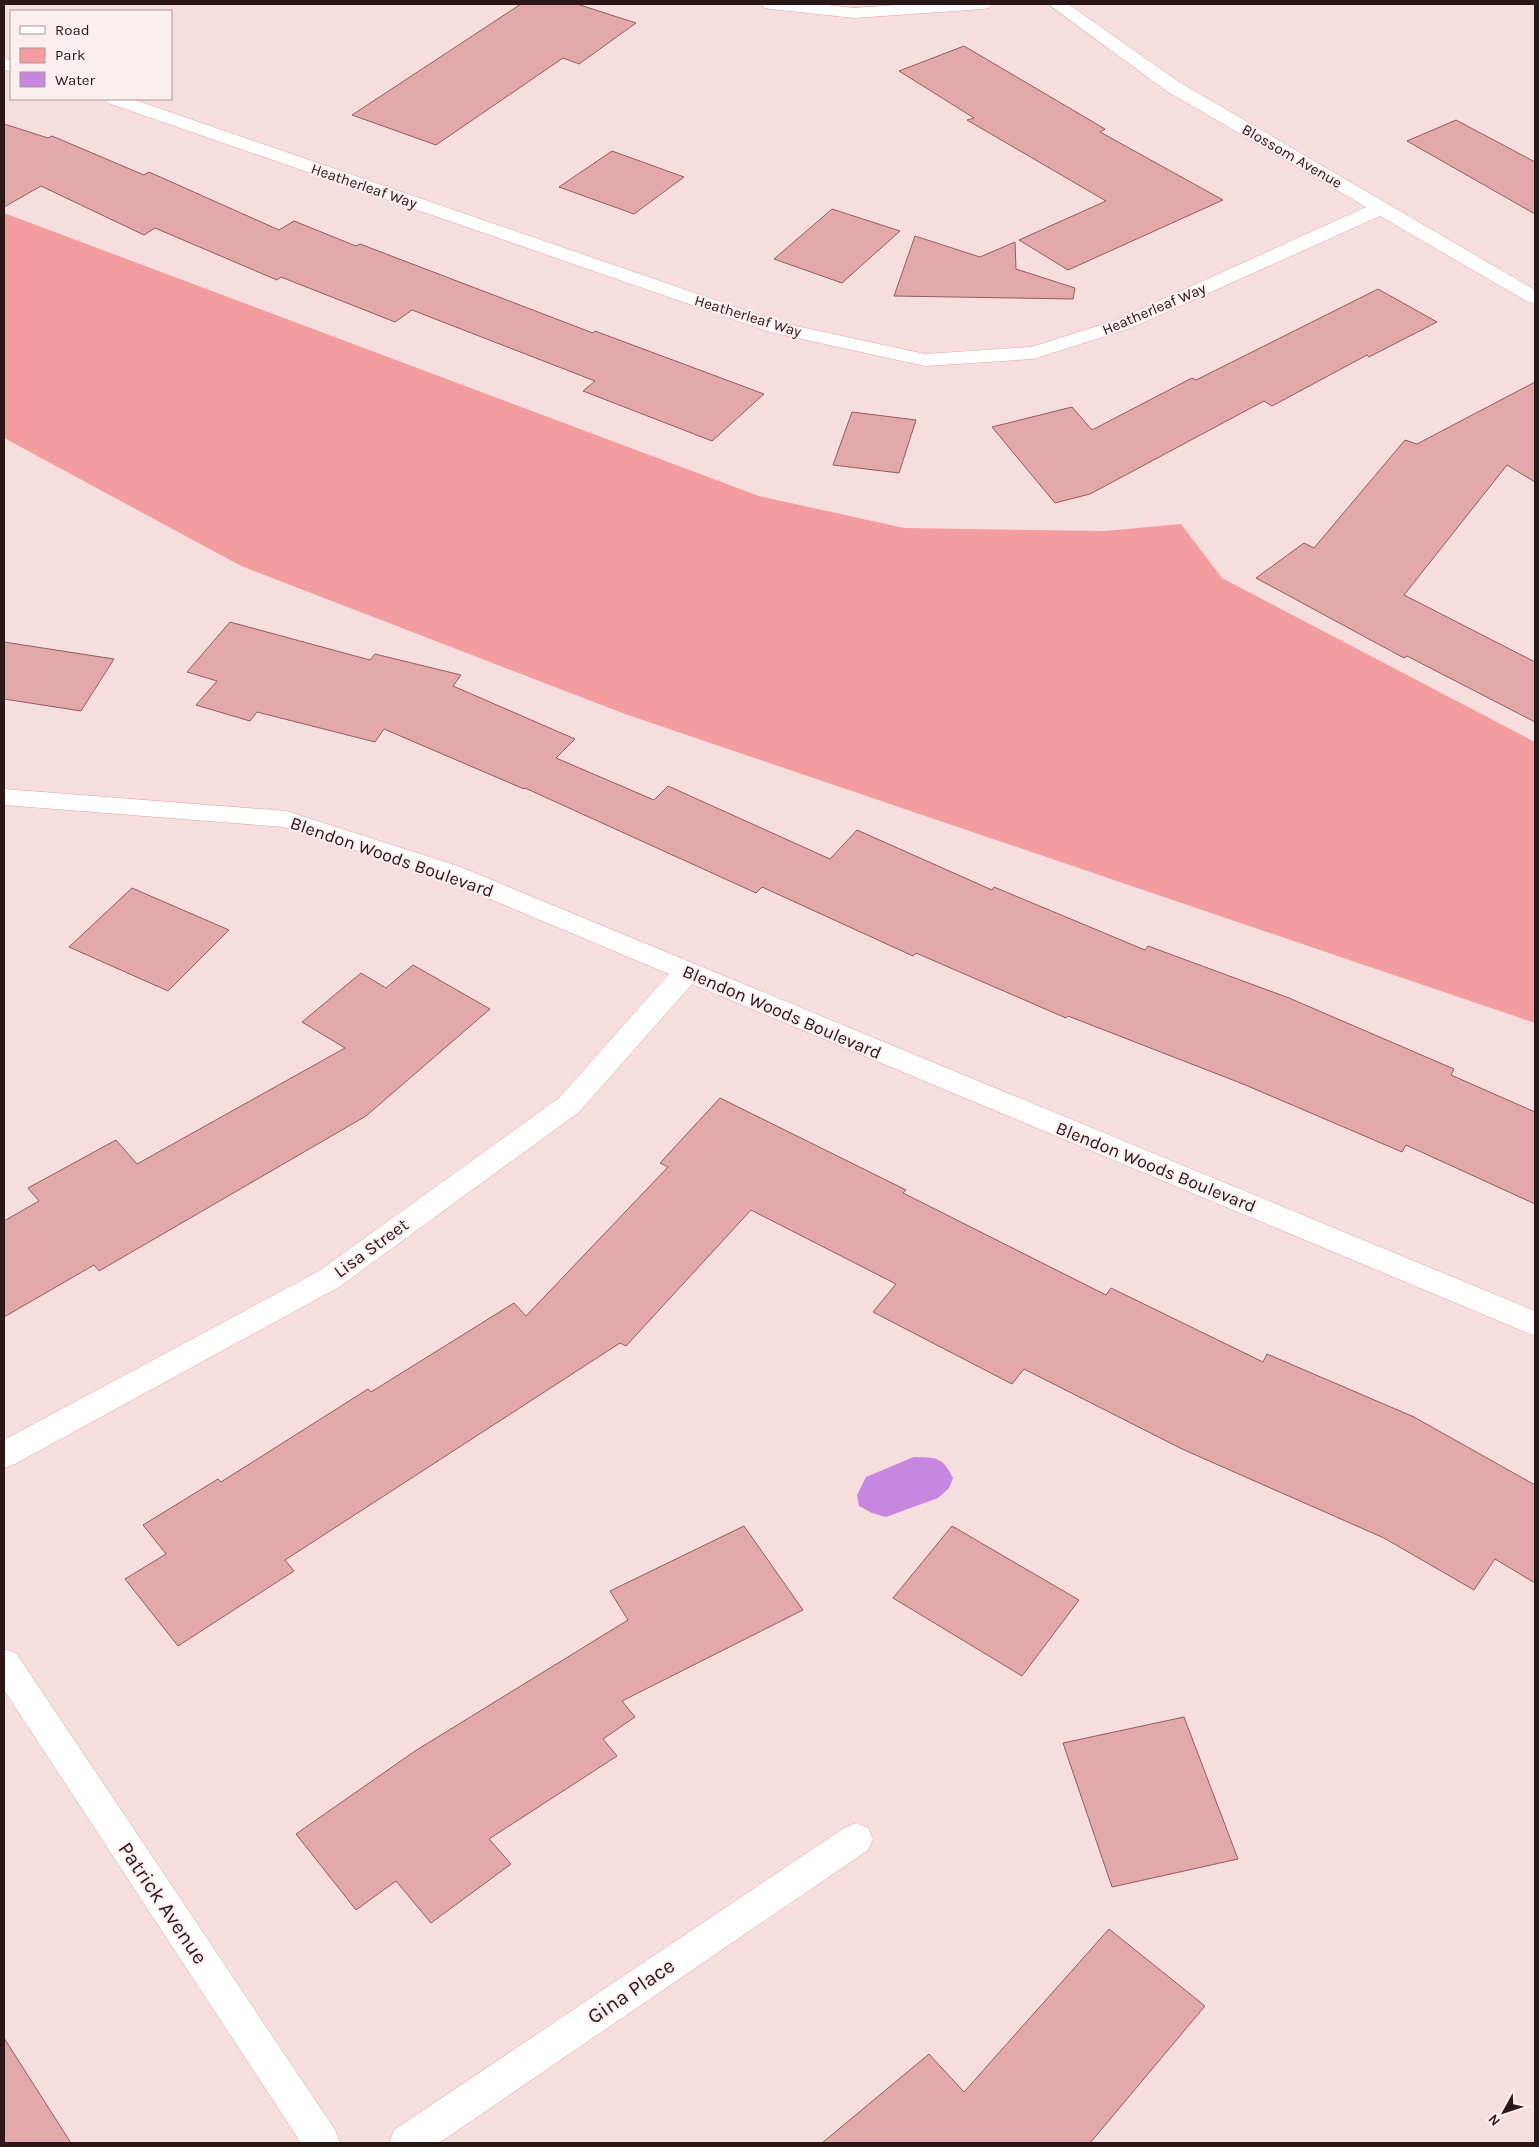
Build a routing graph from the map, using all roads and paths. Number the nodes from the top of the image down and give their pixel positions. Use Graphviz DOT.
graph roads {
  1 [pos="771,4"];
  2 [pos="984,4"];
  3 [pos="1057,4"];
  4 [pos="118,100"];
  5 [pos="1381,208"];
  6 [pos="1535,298"];
  7 [pos="4,796"];
  8 [pos="686,973"];
  9 [pos="1535,1324"];
  10 [pos="4,1455"];
  11 [pos="4,1664"];
  12 [pos="856,1839"];
  13 [pos="322,2143"];
  14 [pos="406,2143"];
  1 -- 2 [label="street"];
  3 -- 5 [label="street, Blossom Avenue"];
  4 -- 5 [label="street, Heatherleaf Way"];
  5 -- 6 [label="street, Blossom Avenue"];
  7 -- 8 [label="street, Blendon Woods Boulevard"];
  8 -- 9 [label="street, Blendon Woods Boulevard"];
  8 -- 10 [label="street, Lisa Street"];
  11 -- 13 [label="street, Patrick Avenue"];
  12 -- 14 [label="street, Gina Place"];
}
